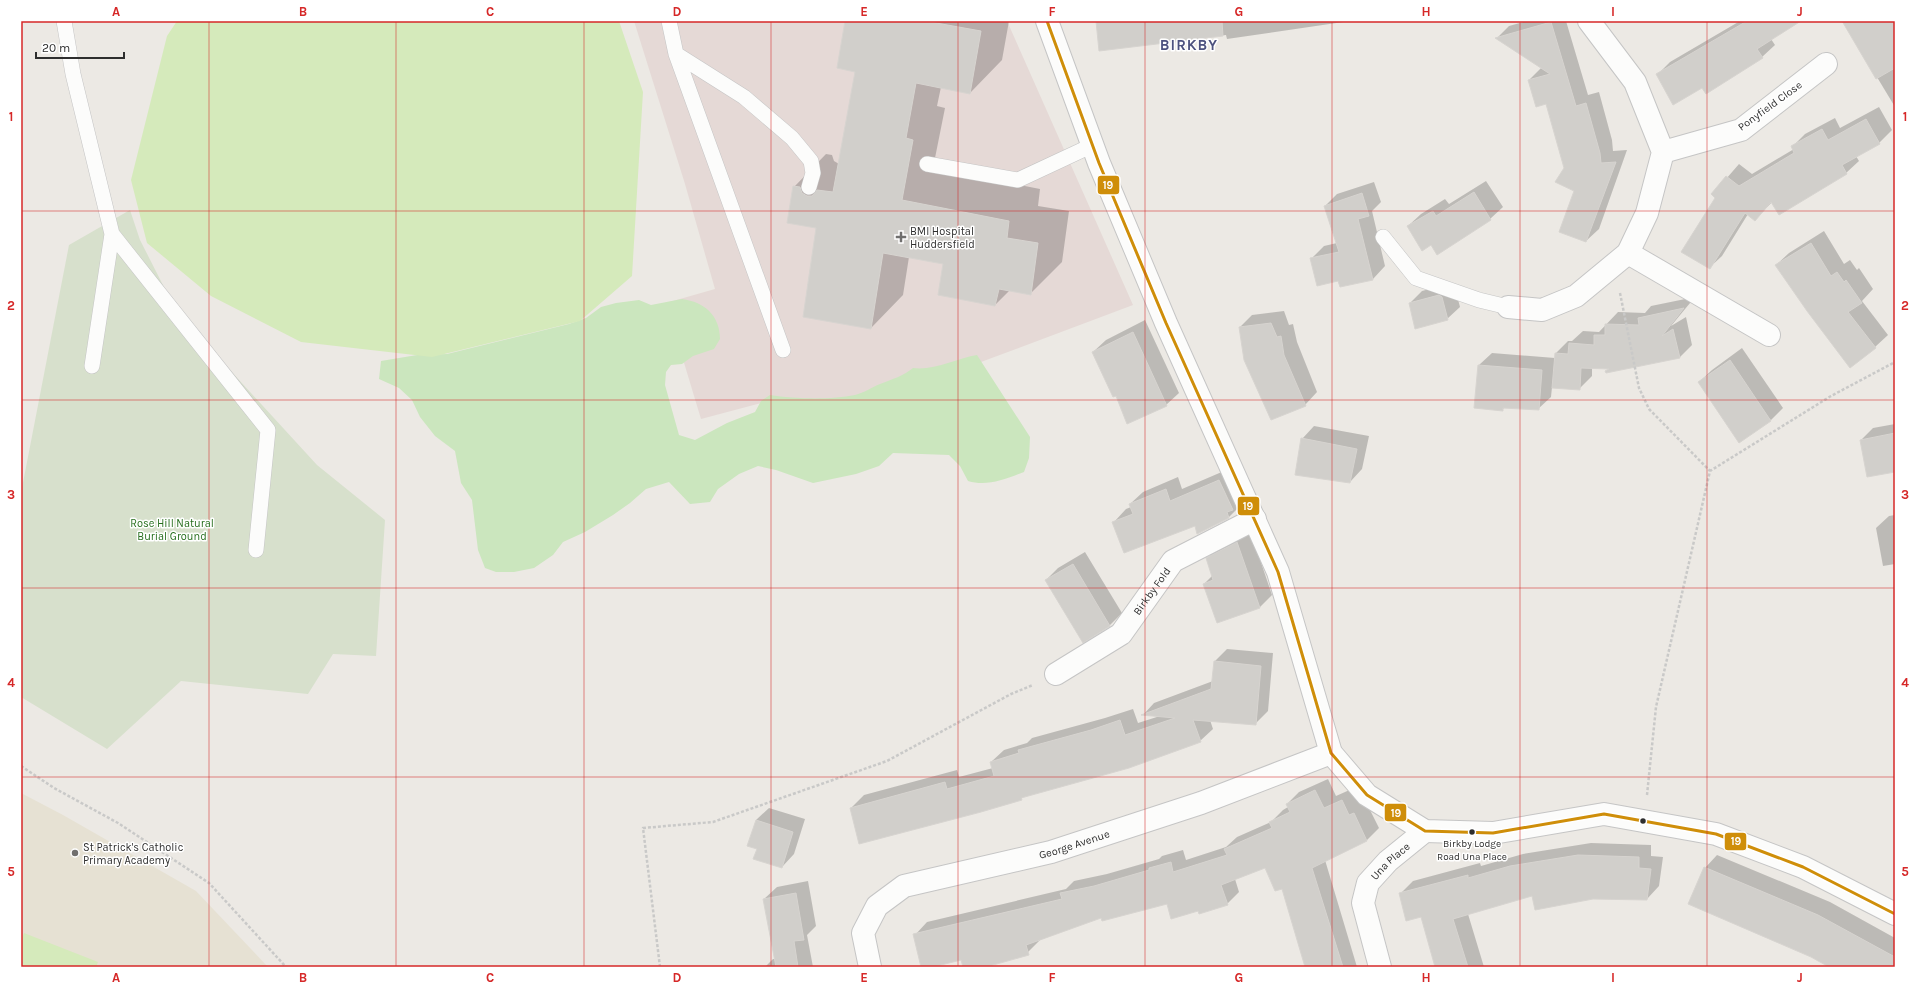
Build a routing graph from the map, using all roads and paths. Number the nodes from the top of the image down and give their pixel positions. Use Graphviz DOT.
graph roads {
  1 [pos="64,21"];
  2 [pos="669,21"];
  3 [pos="1047,21"];
  4 [pos="1589,21"];
  5 [pos="676,54"];
  6 [pos="1826,64"];
  7 [pos="1093,146"];
  8 [pos="1663,152"];
  9 [pos="927,164"];
  10 [pos="809,187"];
  11 [pos="112,234"];
  12 [pos="1384,237"];
  13 [pos="1628,253"];
  14 [pos="1604,273"];
  15 [pos="1508,307"];
  16 [pos="1769,336"];
  17 [pos="783,350"];
  18 [pos="1895,362"];
  19 [pos="92,366"];
  20 [pos="1710,471"];
  21 [pos="1255,519"];
  22 [pos="256,550"];
  23 [pos="1056,674"];
  24 [pos="1331,753"];
  25 [pos="21,766"];
  26 [pos="1644,821"];
  27 [pos="1425,830"];
  28 [pos="1895,914"];
  29 [pos="286,967"];
  30 [pos="660,967"];
  31 [pos="870,967"];
  32 [pos="1380,967"];
  1 -- 11 [label="lane"];
  2 -- 5 [label="lane"];
  3 -- 7 [label="street"];
  4 -- 8 [label="street"];
  5 -- 10 [label="lane"];
  5 -- 17 [label="lane"];
  6 -- 8 [label="street, Ponyfield Close"];
  7 -- 9 [label="lane"];
  7 -- 21 [label="street"];
  8 -- 13 [label="street"];
  11 -- 19 [label="lane"];
  11 -- 22 [label="lane"];
  12 -- 15 [label="lane"];
  13 -- 14 [label="street"];
  13 -- 16 [label="street"];
  14 -- 15 [label="street"];
  14 -- 20 [label="path"];
  18 -- 20 [label="path"];
  20 -- 26 [label="path"];
  21 -- 23 [label="street, Birkby Fold"];
  21 -- 24 [label="street"];
  23 -- 30 [label="path"];
  24 -- 27 [label="street"];
  24 -- 31 [label="street, George Avenue"];
  25 -- 29 [label="path"];
  26 -- 27 [label="street"];
  26 -- 28 [label="street"];
  27 -- 32 [label="street, Una Place"];
}
